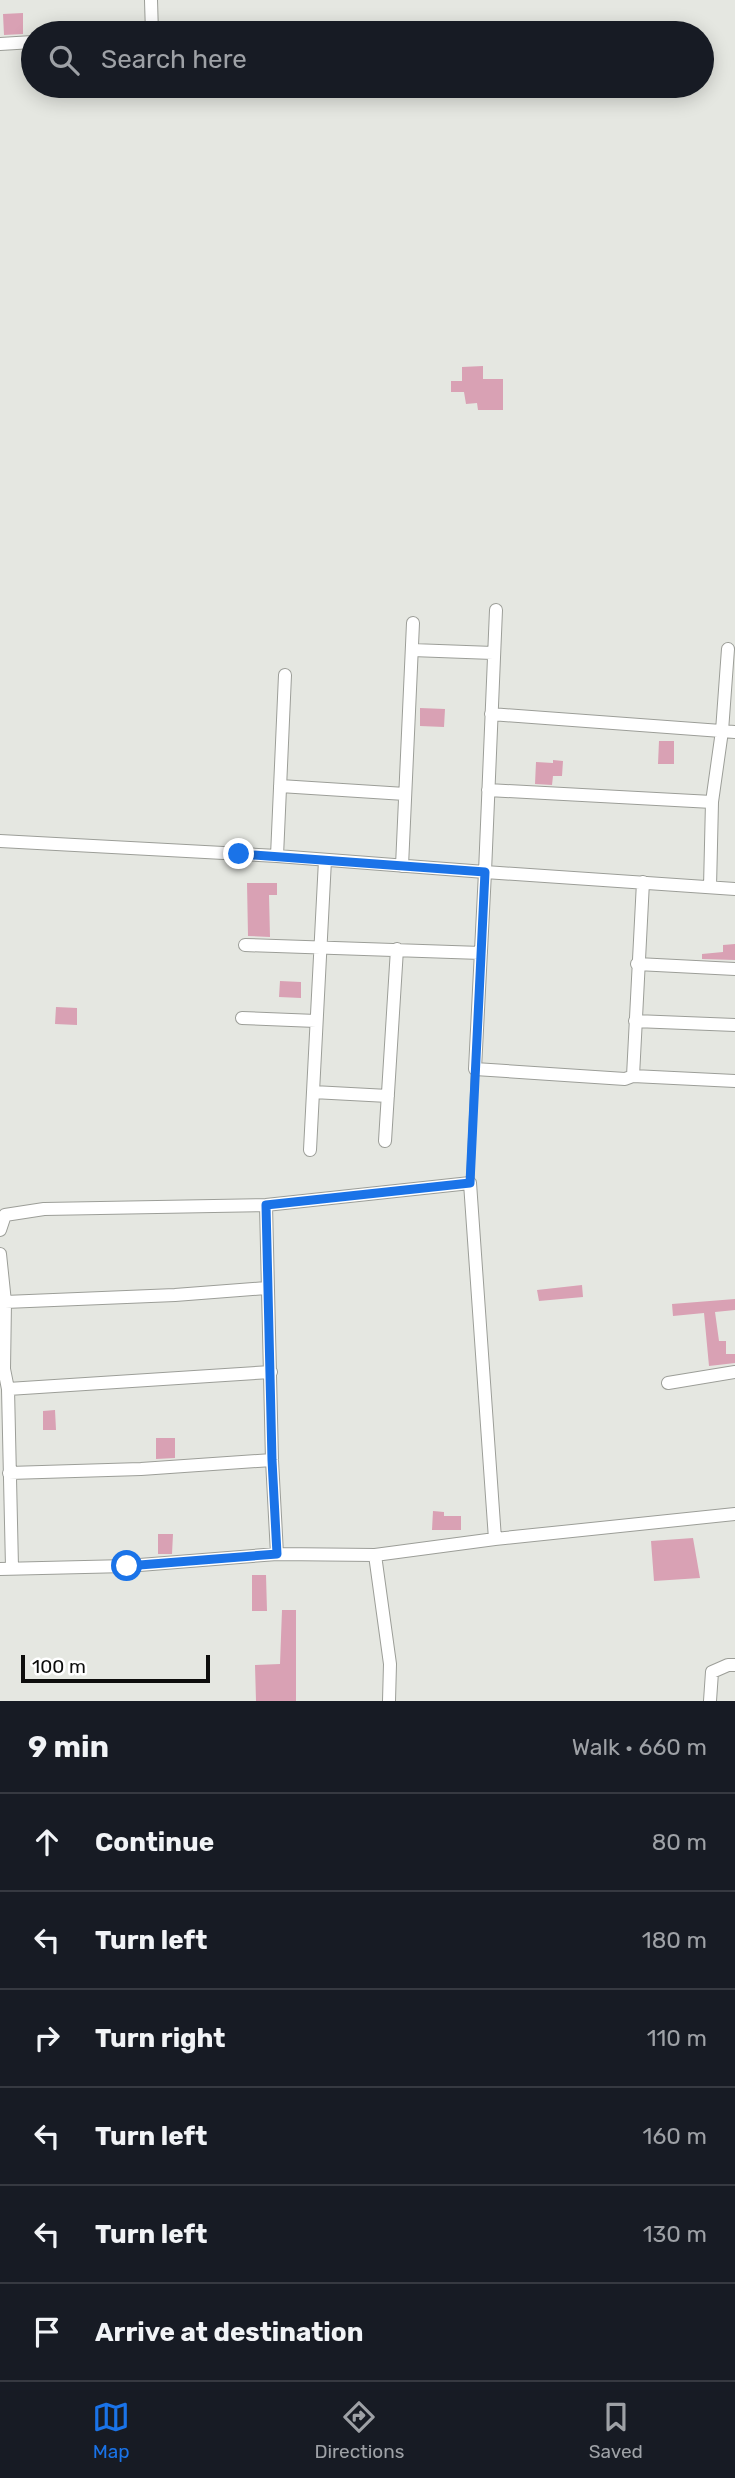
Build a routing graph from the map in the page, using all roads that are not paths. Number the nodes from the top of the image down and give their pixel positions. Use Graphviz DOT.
graph roads {
  1 [pos="151,0"];
  2 [pos="152,21"];
  3 [pos="21,43"];
  4 [pos="0,44"];
  5 [pos="496,610"];
  6 [pos="413,623"];
  7 [pos="727,649"];
  8 [pos="412,650"];
  9 [pos="493,653"];
  10 [pos="285,675"];
  11 [pos="491,714"];
  12 [pos="728,731"];
  13 [pos="280,786"];
  14 [pos="488,790"];
  15 [pos="405,794"];
  16 [pos="712,802"];
  17 [pos="0,841"];
  18 [pos="277,856"];
  19 [pos="325,860"];
  20 [pos="402,866"];
  21 [pos="485,872"];
  22 [pos="643,882"];
  23 [pos="710,887"];
  24 [pos="735,889"];
  25 [pos="244,945"];
  26 [pos="321,947"];
  27 [pos="397,949"];
  28 [pos="481,953"];
  29 [pos="637,964"];
  30 [pos="735,969"];
  31 [pos="242,1018"];
  32 [pos="316,1021"];
  33 [pos="635,1021"];
  34 [pos="735,1025"];
  35 [pos="475,1069"];
  36 [pos="633,1076"];
  37 [pos="735,1081"];
  38 [pos="313,1092"];
  39 [pos="388,1096"];
  40 [pos="385,1141"];
  41 [pos="310,1150"];
  42 [pos="470,1183"];
  43 [pos="266,1205"];
  44 [pos="0,1230"];
  45 [pos="0,1254"];
  46 [pos="266,1288"];
  47 [pos="5,1302"];
  48 [pos="271,1372"];
  49 [pos="735,1372"];
  50 [pos="668,1383"];
  51 [pos="8,1389"];
  52 [pos="272,1460"];
  53 [pos="9,1474"];
  54 [pos="735,1514"];
  55 [pos="495,1539"];
  56 [pos="277,1554"];
  57 [pos="375,1555"];
  58 [pos="6,1568"];
  59 [pos="735,1665"];
  60 [pos="389,1701"];
  61 [pos="710,1701"];
  1 -- 2 [label="street"];
  3 -- 4 [label="street"];
  5 -- 9 [label="street"];
  6 -- 8 [label="street"];
  7 -- 12 [label="street"];
  8 -- 9 [label="street"];
  8 -- 15 [label="street"];
  9 -- 11 [label="street"];
  10 -- 13 [label="street"];
  11 -- 12 [label="street"];
  11 -- 14 [label="street"];
  12 -- 16 [label="street"];
  13 -- 15 [label="street"];
  13 -- 18 [label="street"];
  14 -- 16 [label="street"];
  14 -- 21 [label="street"];
  15 -- 20 [label="street"];
  16 -- 23 [label="street"];
  17 -- 18 [label="street"];
  18 -- 19 [label="street"];
  19 -- 20 [label="street"];
  19 -- 26 [label="street"];
  20 -- 21 [label="street"];
  21 -- 22 [label="street"];
  21 -- 28 [label="street"];
  22 -- 23 [label="street"];
  22 -- 29 [label="street"];
  23 -- 24 [label="street"];
  25 -- 26 [label="street"];
  26 -- 27 [label="street"];
  26 -- 32 [label="street"];
  27 -- 28 [label="street"];
  27 -- 39 [label="street"];
  28 -- 35 [label="street"];
  29 -- 30 [label="street"];
  29 -- 33 [label="street"];
  31 -- 32 [label="street"];
  32 -- 38 [label="street"];
  33 -- 34 [label="street"];
  33 -- 36 [label="street"];
  35 -- 36 [label="street"];
  35 -- 42 [label="lane"];
  36 -- 37 [label="street"];
  38 -- 39 [label="street"];
  38 -- 41 [label="street"];
  39 -- 40 [label="street"];
  42 -- 43 [label="street"];
  42 -- 55 [label="street"];
  43 -- 44 [label="street"];
  43 -- 46 [label="street"];
  45 -- 47 [label="street"];
  46 -- 47 [label="street"];
  46 -- 48 [label="street"];
  47 -- 51 [label="street"];
  48 -- 51 [label="street"];
  48 -- 52 [label="street"];
  49 -- 50 [label="street"];
  51 -- 53 [label="street"];
  52 -- 53 [label="street"];
  52 -- 56 [label="street"];
  53 -- 58 [label="street"];
  54 -- 55 [label="street"];
  55 -- 57 [label="street"];
  56 -- 57 [label="street"];
  56 -- 58 [label="street"];
  57 -- 60 [label="street"];
  59 -- 61 [label="street"];
}
